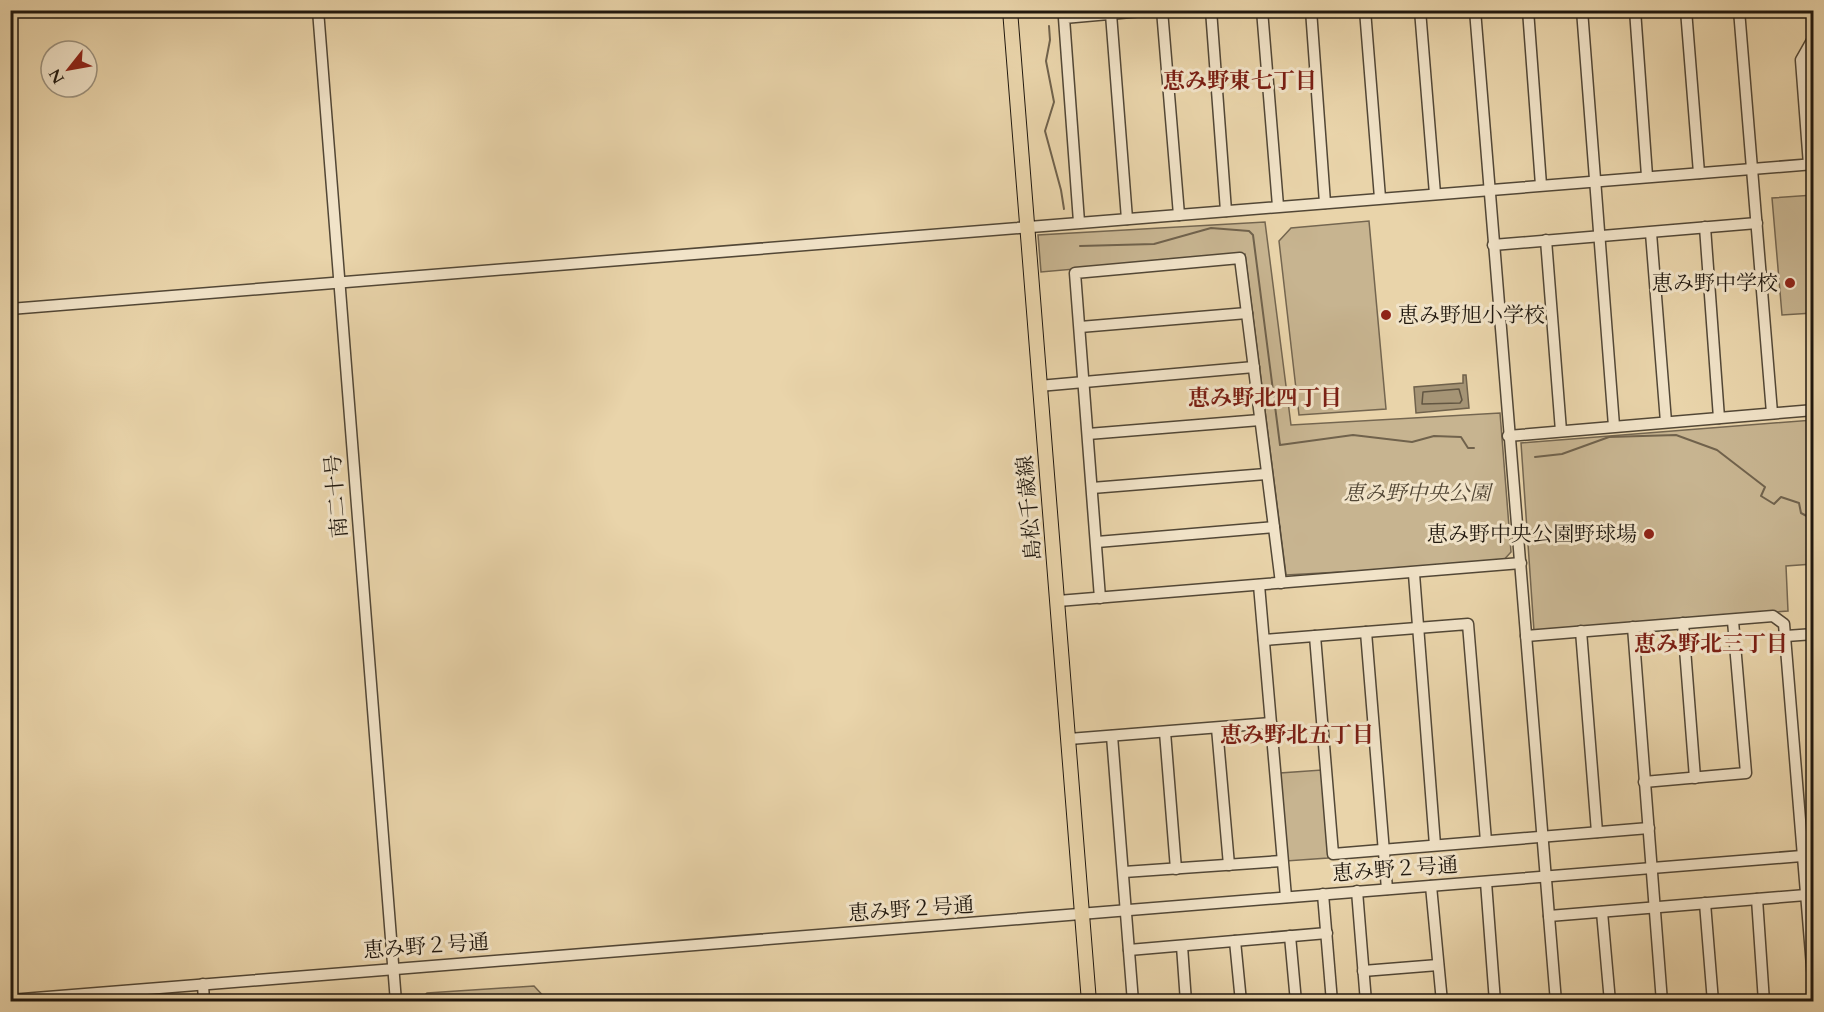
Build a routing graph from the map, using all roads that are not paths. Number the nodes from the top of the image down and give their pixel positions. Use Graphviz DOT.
graph roads {
  1 [pos="318,10"];
  2 [pos="1010,10"];
  3 [pos="1154,10"];
  4 [pos="1162,10"];
  5 [pos="1211,10"];
  6 [pos="1262,10"];
  7 [pos="1311,10"];
  8 [pos="1365,10"];
  9 [pos="1420,10"];
  10 [pos="1475,10"];
  11 [pos="1528,10"];
  12 [pos="1582,10"];
  13 [pos="1635,10"];
  14 [pos="1686,10"];
  15 [pos="1739,10"];
  16 [pos="1147,11"];
  17 [pos="1111,14"];
  18 [pos="1814,37"];
  19 [pos="1809,109"];
  20 [pos="1811,164"];
  21 [pos="1752,168"];
  22 [pos="1699,172"];
  23 [pos="1647,176"];
  24 [pos="1594,182"];
  25 [pos="1541,185"];
  26 [pos="1489,190"];
  27 [pos="1435,194"];
  28 [pos="1380,198"];
  29 [pos="1325,203"];
  30 [pos="1278,206"];
  31 [pos="1226,211"];
  32 [pos="1179,215"];
  33 [pos="1127,219"];
  34 [pos="1080,222"];
  35 [pos="1756,223"];
  36 [pos="1029,226"];
  37 [pos="1705,228"];
  38 [pos="1651,233"];
  39 [pos="1599,236"];
  40 [pos="1546,240"];
  41 [pos="1493,245"];
  42 [pos="339,283"];
  43 [pos="10,309"];
  44 [pos="1248,313"];
  45 [pos="1080,327"];
  46 [pos="1254,367"];
  47 [pos="1083,381"];
  48 [pos="1040,386"];
  49 [pos="1814,410"];
  50 [pos="1772,413"];
  51 [pos="1719,418"];
  52 [pos="1260,420"];
  53 [pos="1666,422"];
  54 [pos="1614,426"];
  55 [pos="1561,431"];
  56 [pos="1088,434"];
  57 [pos="1509,436"];
  58 [pos="1266,474"];
  59 [pos="1092,488"];
  60 [pos="1274,527"];
  61 [pos="1097,542"];
  62 [pos="1521,563"];
  63 [pos="1413,574"];
  64 [pos="1281,583"];
  65 [pos="1259,585"];
  66 [pos="1100,597"];
  67 [pos="1058,601"];
  68 [pos="1733,621"];
  69 [pos="1683,623"];
  70 [pos="1633,627"];
  71 [pos="1417,628"];
  72 [pos="1581,631"];
  73 [pos="1366,632"];
  74 [pos="1814,634"];
  75 [pos="1315,636"];
  76 [pos="1526,636"];
  77 [pos="1786,636"];
  78 [pos="1264,640"];
  79 [pos="1270,723"];
  80 [pos="1217,728"];
  81 [pos="1165,732"];
  82 [pos="1112,735"];
  83 [pos="1069,738"];
  84 [pos="1695,778"];
  85 [pos="1644,782"];
  86 [pos="1649,828"];
  87 [pos="1597,832"];
  88 [pos="1542,837"];
  89 [pos="1486,841"];
  90 [pos="1435,845"];
  91 [pos="1384,850"];
  92 [pos="1808,855"];
  93 [pos="1282,861"];
  94 [pos="1229,865"];
  95 [pos="1651,867"];
  96 [pos="1176,869"];
  97 [pos="1124,873"];
  98 [pos="1546,877"];
  99 [pos="1486,882"];
  100 [pos="1431,886"];
  101 [pos="1387,889"];
  102 [pos="1357,891"];
  103 [pos="1323,894"];
  104 [pos="1806,895"];
  105 [pos="1286,897"];
  106 [pos="1756,899"];
  107 [pos="1705,903"];
  108 [pos="1654,906"];
  109 [pos="1125,911"];
  110 [pos="1602,912"];
  111 [pos="1082,915"];
  112 [pos="1549,916"];
  113 [pos="1327,933"];
  114 [pos="1290,936"];
  115 [pos="1236,941"];
  116 [pos="1182,946"];
  117 [pos="1129,950"];
  118 [pos="1438,965"];
  119 [pos="1364,971"];
  120 [pos="395,985"];
  121 [pos="1814,991"];
  122 [pos="203,993"];
  123 [pos="10,1000"];
  124 [pos="1556,1001"];
  125 [pos="1089,1002"];
  126 [pos="1133,1002"];
  127 [pos="1186,1002"];
  128 [pos="1240,1002"];
  129 [pos="1296,1002"];
  130 [pos="1332,1002"];
  131 [pos="1366,1002"];
  132 [pos="1442,1002"];
  133 [pos="1495,1002"];
  134 [pos="1532,1002"];
  135 [pos="1610,1002"];
  136 [pos="1662,1002"];
  137 [pos="1713,1002"];
  138 [pos="1764,1002"];
  1 -- 42 [label="street, 南二十号"];
  2 -- 36 [label="main road, 島松千歳線"];
  3 -- 16 [label="street"];
  4 -- 32 [label="street"];
  5 -- 31 [label="street"];
  6 -- 30 [label="street"];
  7 -- 29 [label="street"];
  8 -- 28 [label="street"];
  9 -- 27 [label="street"];
  10 -- 26 [label="street"];
  11 -- 25 [label="street"];
  12 -- 24 [label="street"];
  13 -- 23 [label="street"];
  14 -- 22 [label="street"];
  15 -- 21 [label="street"];
  16 -- 17 [label="street"];
  17 -- 33 [label="street"];
  17 -- 34 [label="street"];
  18 -- 19 [label="street"];
  19 -- 20 [label="street"];
  20 -- 21 [label="street"];
  21 -- 22 [label="street"];
  21 -- 35 [label="street"];
  22 -- 23 [label="street"];
  23 -- 24 [label="street"];
  24 -- 25 [label="street"];
  24 -- 39 [label="street"];
  25 -- 26 [label="street"];
  26 -- 27 [label="street"];
  26 -- 41 [label="street"];
  27 -- 28 [label="street"];
  28 -- 29 [label="street"];
  29 -- 30 [label="street"];
  30 -- 31 [label="street"];
  31 -- 32 [label="street"];
  32 -- 33 [label="street"];
  33 -- 34 [label="street"];
  34 -- 36 [label="street"];
  35 -- 37 [label="street"];
  35 -- 50 [label="street"];
  36 -- 42 [label="street"];
  36 -- 48 [label="main road, 島松千歳線"];
  37 -- 38 [label="street"];
  37 -- 51 [label="street"];
  38 -- 39 [label="street"];
  38 -- 53 [label="street"];
  39 -- 40 [label="street"];
  39 -- 54 [label="street"];
  40 -- 41 [label="street"];
  40 -- 55 [label="street"];
  41 -- 57 [label="street"];
  42 -- 43 [label="street"];
  42 -- 120 [label="street, 南二十号"];
  44 -- 45 [label="street"];
  44 -- 45 [label="street"];
  44 -- 46 [label="street"];
  45 -- 47 [label="street"];
  46 -- 47 [label="street"];
  46 -- 52 [label="street"];
  47 -- 48 [label="street"];
  47 -- 56 [label="street"];
  48 -- 67 [label="main road, 島松千歳線"];
  49 -- 50 [label="street"];
  50 -- 51 [label="street"];
  51 -- 53 [label="street"];
  52 -- 56 [label="street"];
  52 -- 58 [label="street"];
  53 -- 54 [label="street"];
  54 -- 55 [label="street"];
  55 -- 57 [label="street"];
  56 -- 59 [label="street"];
  57 -- 62 [label="street"];
  58 -- 59 [label="street"];
  58 -- 60 [label="street"];
  59 -- 61 [label="street"];
  60 -- 61 [label="street"];
  60 -- 64 [label="street"];
  61 -- 66 [label="street"];
  62 -- 63 [label="street"];
  62 -- 76 [label="street"];
  63 -- 64 [label="street"];
  63 -- 71 [label="street"];
  64 -- 65 [label="street"];
  65 -- 66 [label="street"];
  65 -- 78 [label="street"];
  66 -- 67 [label="street"];
  67 -- 83 [label="main road, 島松千歳線"];
  68 -- 69 [label="street"];
  68 -- 77 [label="street"];
  68 -- 84 [label="street"];
  69 -- 70 [label="street"];
  69 -- 84 [label="street"];
  70 -- 72 [label="street"];
  70 -- 85 [label="street"];
  71 -- 73 [label="street"];
  71 -- 89 [label="street"];
  71 -- 90 [label="street"];
  72 -- 76 [label="street"];
  72 -- 87 [label="street"];
  73 -- 75 [label="street"];
  73 -- 91 [label="street"];
  74 -- 77 [label="street"];
  75 -- 78 [label="street"];
  75 -- 91 [label="street"];
  76 -- 88 [label="street"];
  77 -- 92 [label="street"];
  78 -- 79 [label="street"];
  79 -- 80 [label="street"];
  79 -- 93 [label="street"];
  80 -- 81 [label="street"];
  80 -- 94 [label="street"];
  81 -- 82 [label="street"];
  81 -- 96 [label="street"];
  82 -- 83 [label="street"];
  82 -- 97 [label="street"];
  83 -- 111 [label="main road, 島松千歳線"];
  84 -- 85 [label="street"];
  85 -- 86 [label="street"];
  86 -- 87 [label="street"];
  86 -- 95 [label="street"];
  87 -- 88 [label="street"];
  88 -- 89 [label="street"];
  88 -- 98 [label="street"];
  89 -- 90 [label="street"];
  90 -- 91 [label="street"];
  91 -- 101 [label="street"];
  92 -- 95 [label="street, 恵み野２号通"];
  92 -- 104 [label="street"];
  93 -- 94 [label="street"];
  93 -- 105 [label="street"];
  94 -- 96 [label="street"];
  95 -- 98 [label="street, 恵み野２号通"];
  95 -- 108 [label="street"];
  96 -- 97 [label="street"];
  97 -- 109 [label="street"];
  98 -- 99 [label="street, 恵み野２号通"];
  98 -- 112 [label="street"];
  99 -- 100 [label="street, 恵み野２号通"];
  99 -- 133 [label="street"];
  100 -- 101 [label="street, 恵み野２号通"];
  100 -- 118 [label="street"];
  101 -- 102 [label="street, 恵み野２号通"];
  102 -- 103 [label="street, 恵み野２号通"];
  102 -- 119 [label="street"];
  103 -- 105 [label="street, 恵み野２号通"];
  103 -- 113 [label="street"];
  104 -- 106 [label="street"];
  104 -- 121 [label="street"];
  105 -- 109 [label="street, 恵み野２号通"];
  106 -- 107 [label="street"];
  106 -- 138 [label="street"];
  107 -- 108 [label="street"];
  107 -- 137 [label="street"];
  108 -- 110 [label="street"];
  108 -- 136 [label="street"];
  109 -- 111 [label="street, 恵み野２号通"];
  109 -- 117 [label="street"];
  110 -- 112 [label="street"];
  110 -- 135 [label="street"];
  111 -- 120 [label="street, 恵み野２号通"];
  111 -- 125 [label="main road, 島松千歳線"];
  112 -- 124 [label="street"];
  113 -- 114 [label="street"];
  113 -- 130 [label="street"];
  114 -- 115 [label="street"];
  114 -- 129 [label="street"];
  115 -- 116 [label="street"];
  115 -- 128 [label="street"];
  116 -- 117 [label="street"];
  116 -- 127 [label="street"];
  117 -- 126 [label="street"];
  118 -- 119 [label="street"];
  118 -- 132 [label="street"];
  119 -- 131 [label="street"];
  120 -- 122 [label="street, 恵み野２号通"];
  122 -- 123 [label="street, 恵み野２号通"];
  124 -- 134 [label="street"];
}
